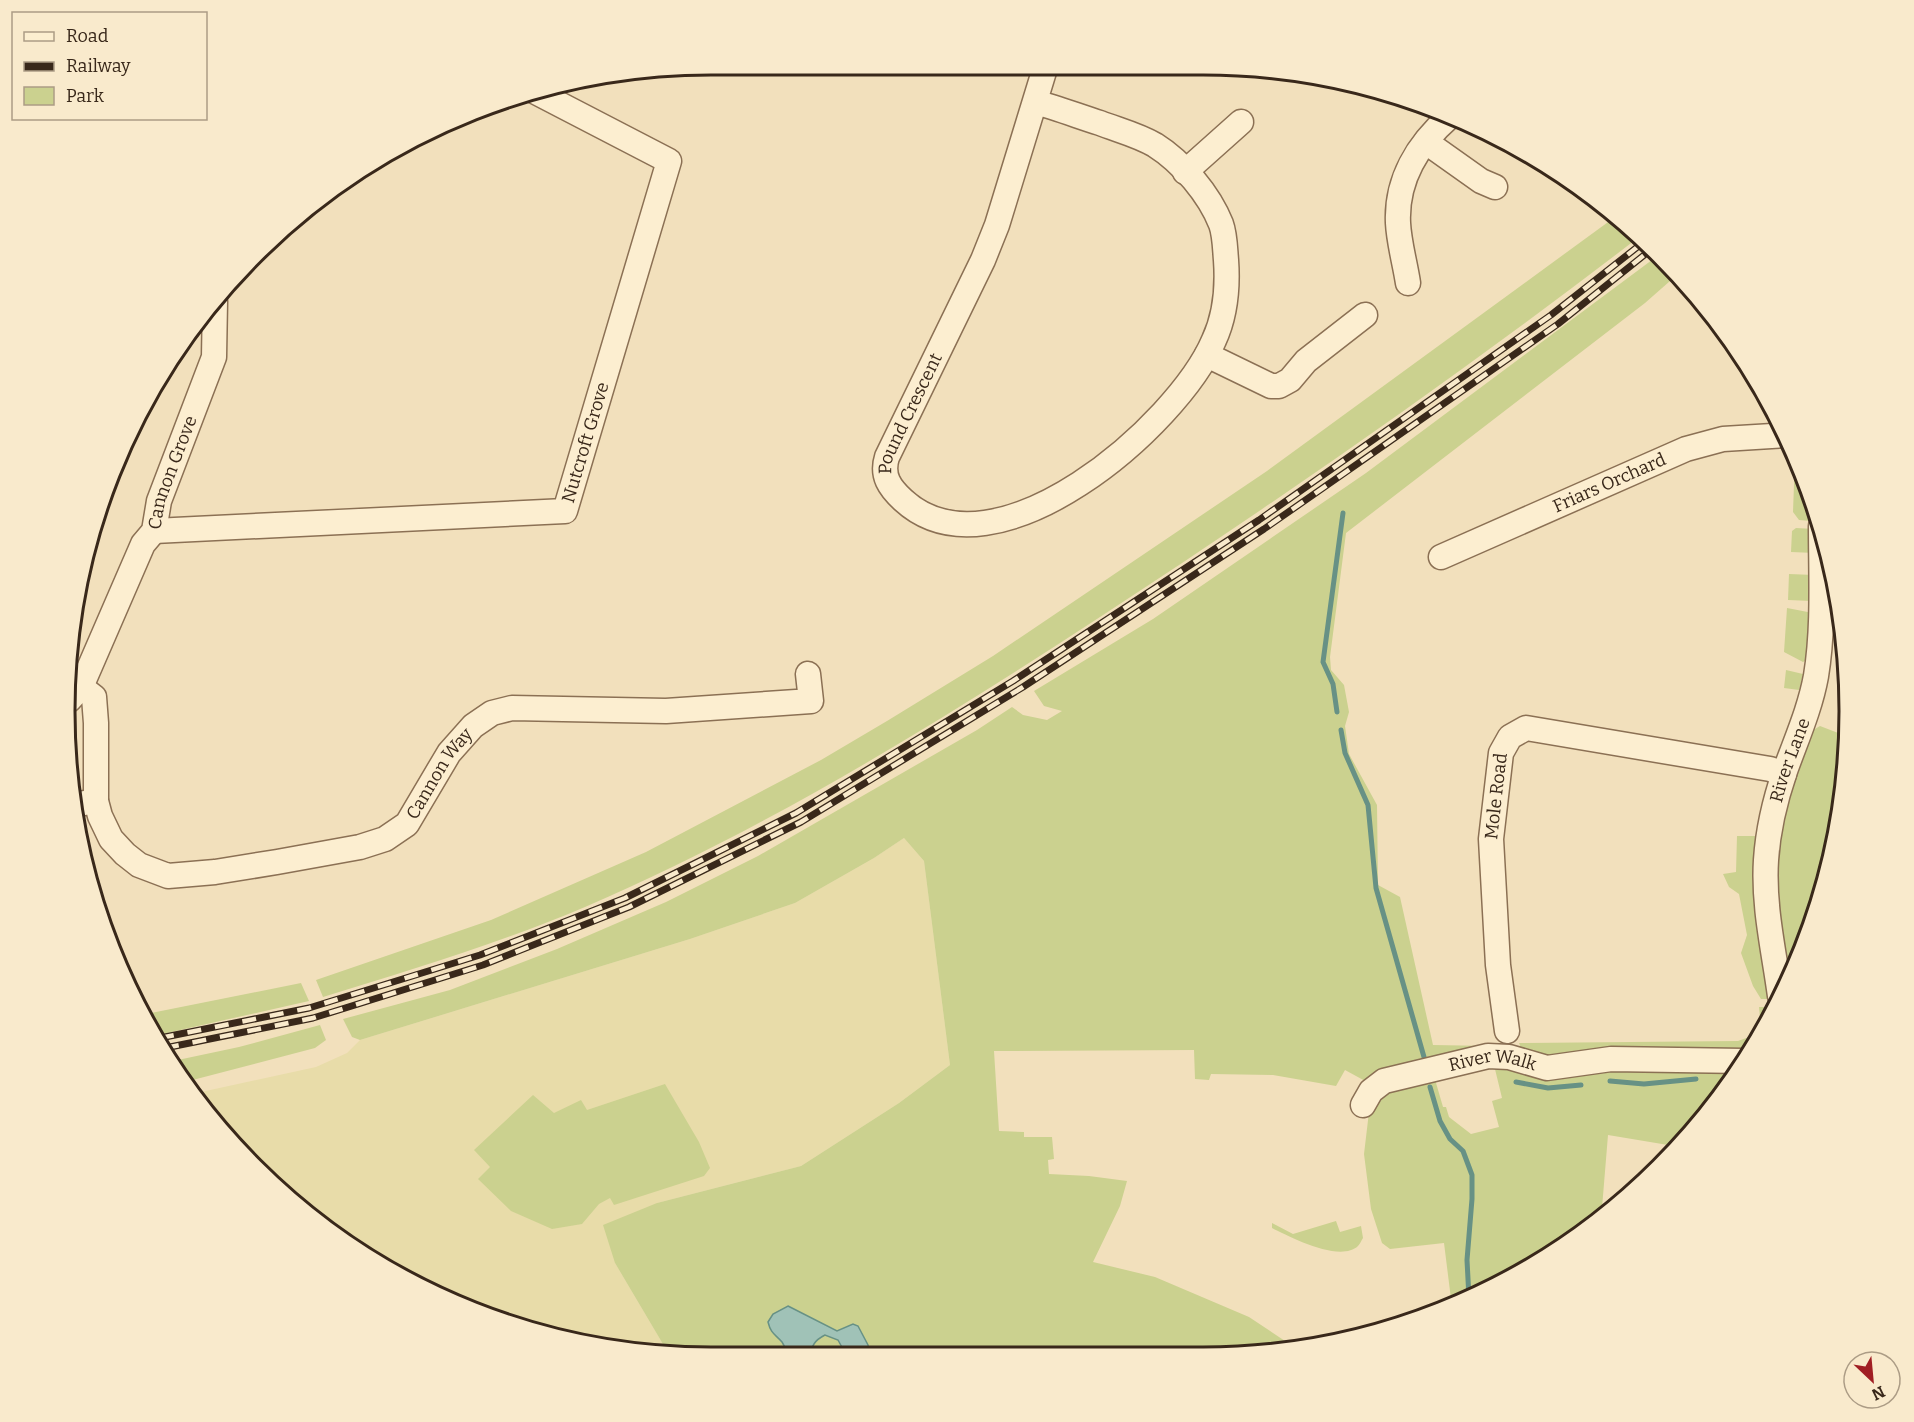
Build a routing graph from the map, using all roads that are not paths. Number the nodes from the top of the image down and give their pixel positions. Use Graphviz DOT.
graph roads {
  1 [pos="1043,75"];
  2 [pos="546,97"];
  3 [pos="1035,102"];
  4 [pos="1241,122"];
  5 [pos="1444,122"];
  6 [pos="1426,141"];
  7 [pos="1185,172"];
  8 [pos="1495,187"];
  9 [pos="1408,283"];
  10 [pos="215,314"];
  11 [pos="1365,315"];
  12 [pos="1207,355"];
  13 [pos="1776,436"];
  14 [pos="154,531"];
  15 [pos="1441,557"];
  16 [pos="1821,562"];
  17 [pos="808,674"];
  18 [pos="75,693"];
  19 [pos="75,694"];
  20 [pos="1784,774"];
  21 [pos="96,801"];
  22 [pos="82,804"];
  23 [pos="1778,982"];
  24 [pos="1507,1030"];
  25 [pos="1734,1061"];
  26 [pos="1363,1105"];
  1 -- 3 [label="street, Pound Crescent"];
  2 -- 14 [label="street, Nutcroft Grove"];
  3 -- 7 [label="street, Pound Crescent"];
  3 -- 12 [label="street, Pound Crescent"];
  4 -- 7 [label="street"];
  5 -- 6 [label="street"];
  6 -- 8 [label="street"];
  6 -- 9 [label="street"];
  7 -- 12 [label="street, Pound Crescent"];
  10 -- 14 [label="street, Cannon Grove"];
  11 -- 12 [label="street"];
  13 -- 15 [label="street, Friars Orchard"];
  14 -- 18 [label="street, Cannon Grove"];
  16 -- 20 [label="street, River Lane"];
  17 -- 21 [label="street, Cannon Way"];
  19 -- 21 [label="street, Cannon Way"];
  20 -- 23 [label="street, River Lane"];
  20 -- 24 [label="street, Mole Road"];
  21 -- 22 [label="street"];
  25 -- 26 [label="street, River Walk"];
}
